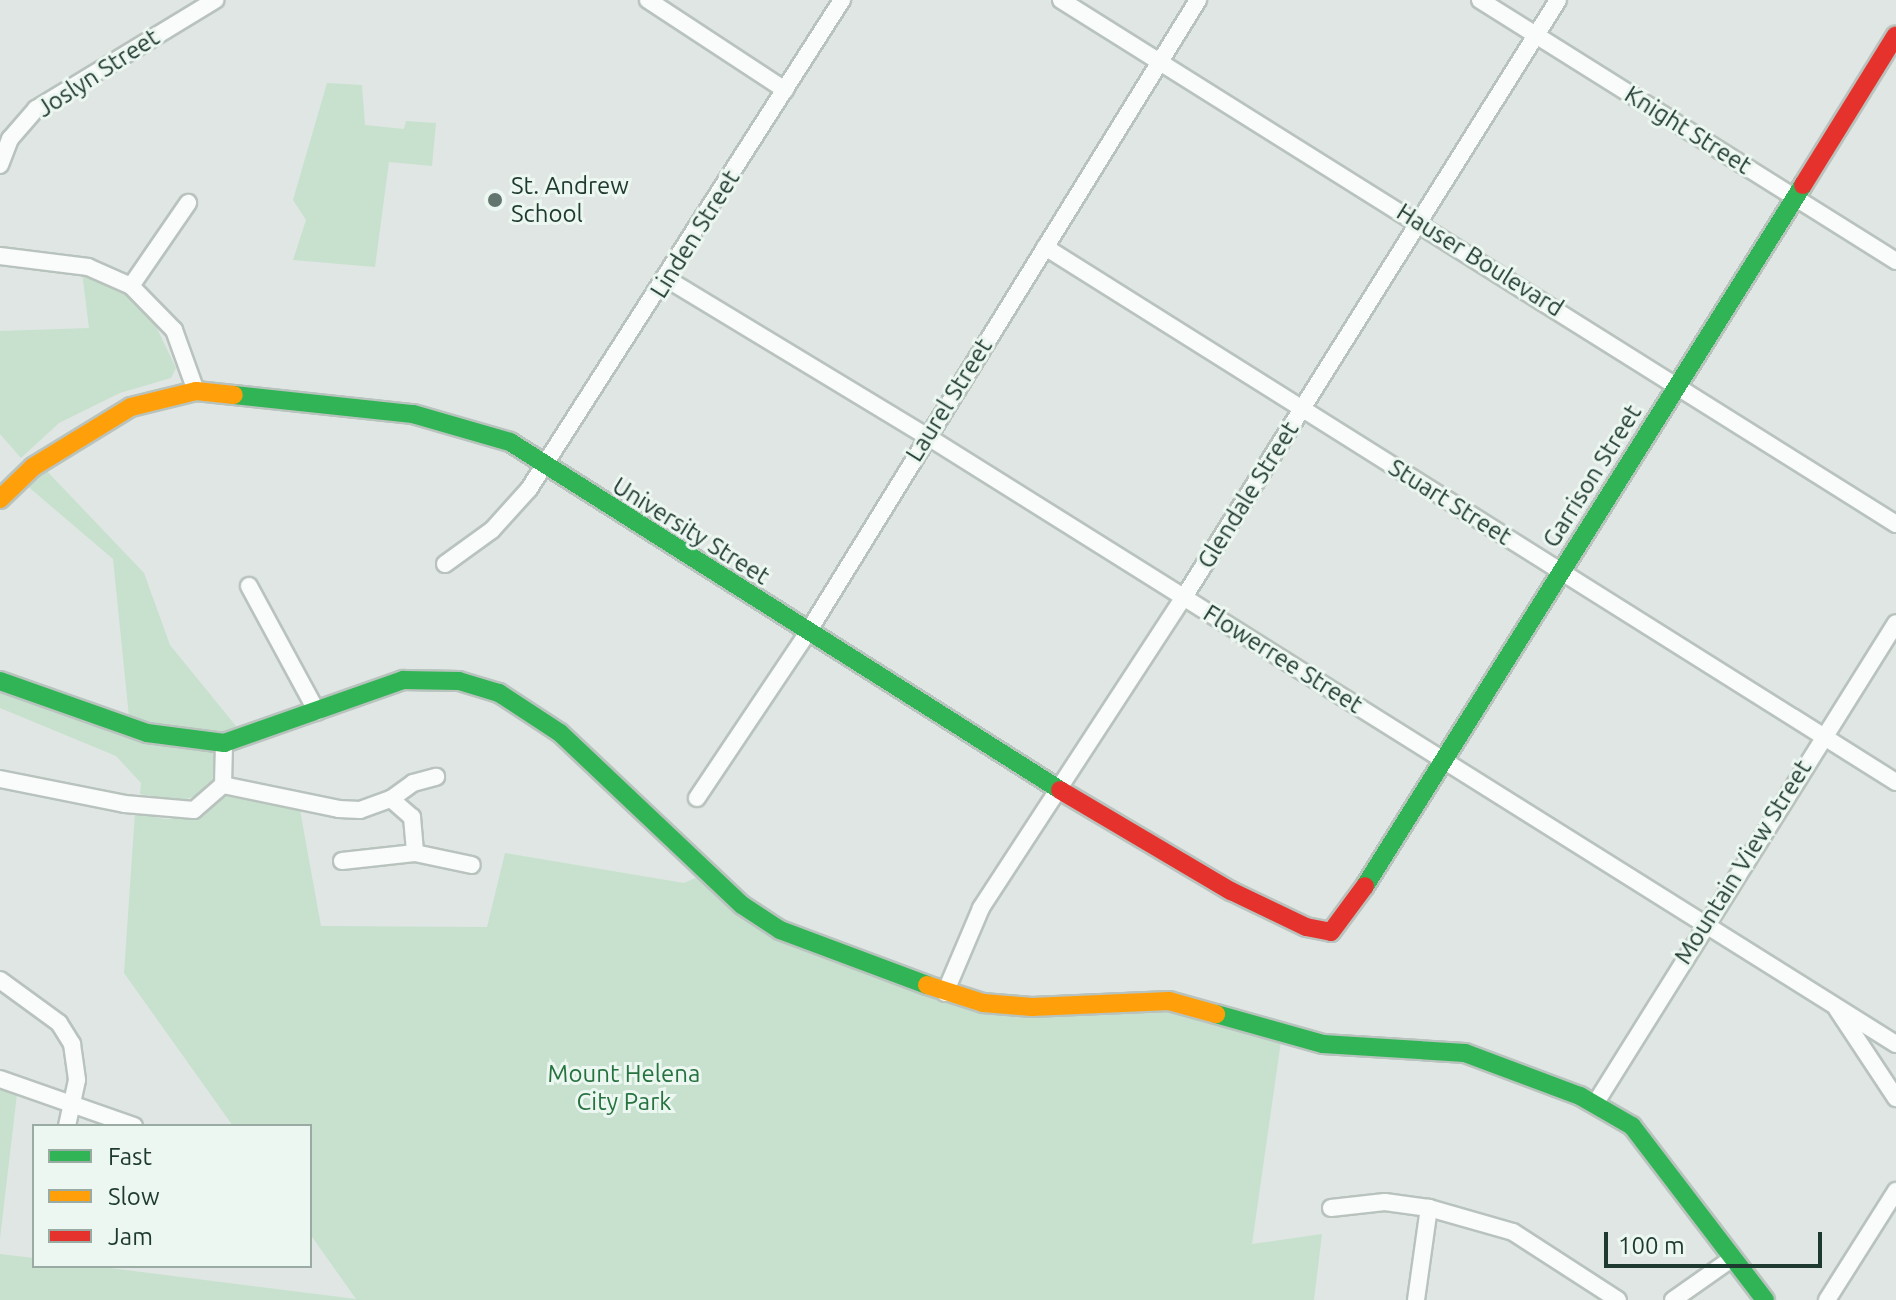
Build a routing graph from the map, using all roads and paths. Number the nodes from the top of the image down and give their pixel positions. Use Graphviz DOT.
graph roads {
  1 [pos="215,0"];
  2 [pos="648,0"];
  3 [pos="842,0"];
  4 [pos="1061,0"];
  5 [pos="1198,0"];
  6 [pos="1480,0"];
  7 [pos="1558,0"];
  8 [pos="1537,34"];
  9 [pos="1896,35"];
  10 [pos="1159,62"];
  11 [pos="785,90"];
  12 [pos="0,165"];
  13 [pos="1796,198"];
  14 [pos="188,203"];
  15 [pos="1419,222"];
  16 [pos="1045,247"];
  17 [pos="0,256"];
  18 [pos="1896,261"];
  19 [pos="667,279"];
  20 [pos="131,286"];
  21 [pos="1677,384"];
  22 [pos="196,391"];
  23 [pos="1302,409"];
  24 [pos="925,435"];
  25 [pos="544,466"];
  26 [pos="0,499"];
  27 [pos="1896,524"];
  28 [pos="445,564"];
  29 [pos="1561,571"];
  30 [pos="249,586"];
  31 [pos="1184,597"];
  32 [pos="1896,623"];
  33 [pos="808,632"];
  34 [pos="0,681"];
  35 [pos="317,712"];
  36 [pos="1823,736"];
  37 [pos="224,743"];
  38 [pos="1443,760"];
  39 [pos="436,777"];
  40 [pos="0,779"];
  41 [pos="1896,782"];
  42 [pos="223,785"];
  43 [pos="1060,790"];
  44 [pos="697,798"];
  45 [pos="391,799"];
  46 [pos="415,853"];
  47 [pos="342,861"];
  48 [pos="472,865"];
  49 [pos="1705,922"];
  50 [pos="1323,933"];
  51 [pos="0,980"];
  52 [pos="945,993"];
  53 [pos="1833,1004"];
  54 [pos="1896,1044"];
  55 [pos="0,1079"];
  56 [pos="1896,1098"];
  57 [pos="69,1104"];
  58 [pos="1595,1104"];
  59 [pos="67,1124"];
  60 [pos="128,1124"];
  61 [pos="1896,1191"];
  62 [pos="1331,1208"];
  63 [pos="1429,1208"];
  64 [pos="1730,1260"];
  65 [pos="1416,1300"];
  66 [pos="1618,1300"];
  67 [pos="1673,1300"];
  68 [pos="1765,1300"];
  69 [pos="1827,1300"];
  1 -- 12 [label="street, Joslyn Street"];
  2 -- 11 [label="street"];
  3 -- 11 [label="street, Linden Street"];
  4 -- 10 [label="street, Hauser Boulevard"];
  5 -- 10 [label="street, Laurel Street"];
  6 -- 8 [label="street, Knight Street"];
  7 -- 8 [label="street, Glendale Street"];
  8 -- 13 [label="street, Knight Street"];
  8 -- 15 [label="street, Glendale Street"];
  9 -- 13 [label="street, Garrison Street"];
  10 -- 15 [label="street, Hauser Boulevard"];
  10 -- 16 [label="street, Laurel Street"];
  11 -- 19 [label="street, Linden Street"];
  13 -- 18 [label="street, Knight Street"];
  13 -- 21 [label="street, Garrison Street"];
  14 -- 20 [label="street"];
  15 -- 21 [label="street, Hauser Boulevard"];
  15 -- 23 [label="street, Glendale Street"];
  16 -- 23 [label="street, Stuart Street"];
  16 -- 24 [label="street, Laurel Street"];
  17 -- 20 [label="street"];
  19 -- 24 [label="street, Flowerree Street"];
  19 -- 25 [label="street, Linden Street"];
  20 -- 22 [label="street"];
  21 -- 27 [label="street, Hauser Boulevard"];
  21 -- 29 [label="street, Garrison Street"];
  22 -- 25 [label="street, University Street"];
  22 -- 26 [label="street, University Street"];
  23 -- 29 [label="street, Stuart Street"];
  23 -- 31 [label="street, Glendale Street"];
  24 -- 31 [label="street, Flowerree Street"];
  24 -- 33 [label="street, Laurel Street"];
  25 -- 28 [label="street, Linden Street"];
  25 -- 33 [label="street, University Street"];
  29 -- 36 [label="street, Stuart Street"];
  29 -- 38 [label="street, Garrison Street"];
  30 -- 35 [label="street"];
  31 -- 38 [label="street, Flowerree Street"];
  31 -- 43 [label="street, Glendale Street"];
  32 -- 36 [label="street, Mountain View Street"];
  33 -- 43 [label="street, University Street"];
  33 -- 44 [label="street, Laurel Street"];
  34 -- 37 [label="street"];
  35 -- 37 [label="street"];
  35 -- 52 [label="street"];
  36 -- 41 [label="street, Stuart Street"];
  36 -- 49 [label="street, Mountain View Street"];
  37 -- 42 [label="street"];
  38 -- 49 [label="street, Flowerree Street"];
  38 -- 50 [label="street, Garrison Street"];
  39 -- 45 [label="street"];
  40 -- 42 [label="street"];
  42 -- 45 [label="street"];
  43 -- 50 [label="street, University Street"];
  43 -- 52 [label="street, Glendale Street"];
  45 -- 46 [label="street"];
  46 -- 47 [label="street"];
  46 -- 48 [label="street"];
  49 -- 53 [label="street, Flowerree Street"];
  49 -- 58 [label="street, Mountain View Street"];
  51 -- 57 [label="street"];
  52 -- 58 [label="street"];
  53 -- 54 [label="street, Flowerree Street"];
  53 -- 56 [label="street"];
  55 -- 57 [label="street"];
  57 -- 59 [label="street"];
  57 -- 60 [label="street"];
  58 -- 64 [label="street"];
  61 -- 69 [label="street"];
  62 -- 63 [label="street"];
  63 -- 65 [label="street"];
  63 -- 66 [label="street"];
  64 -- 67 [label="street"];
  64 -- 68 [label="street"];
}
